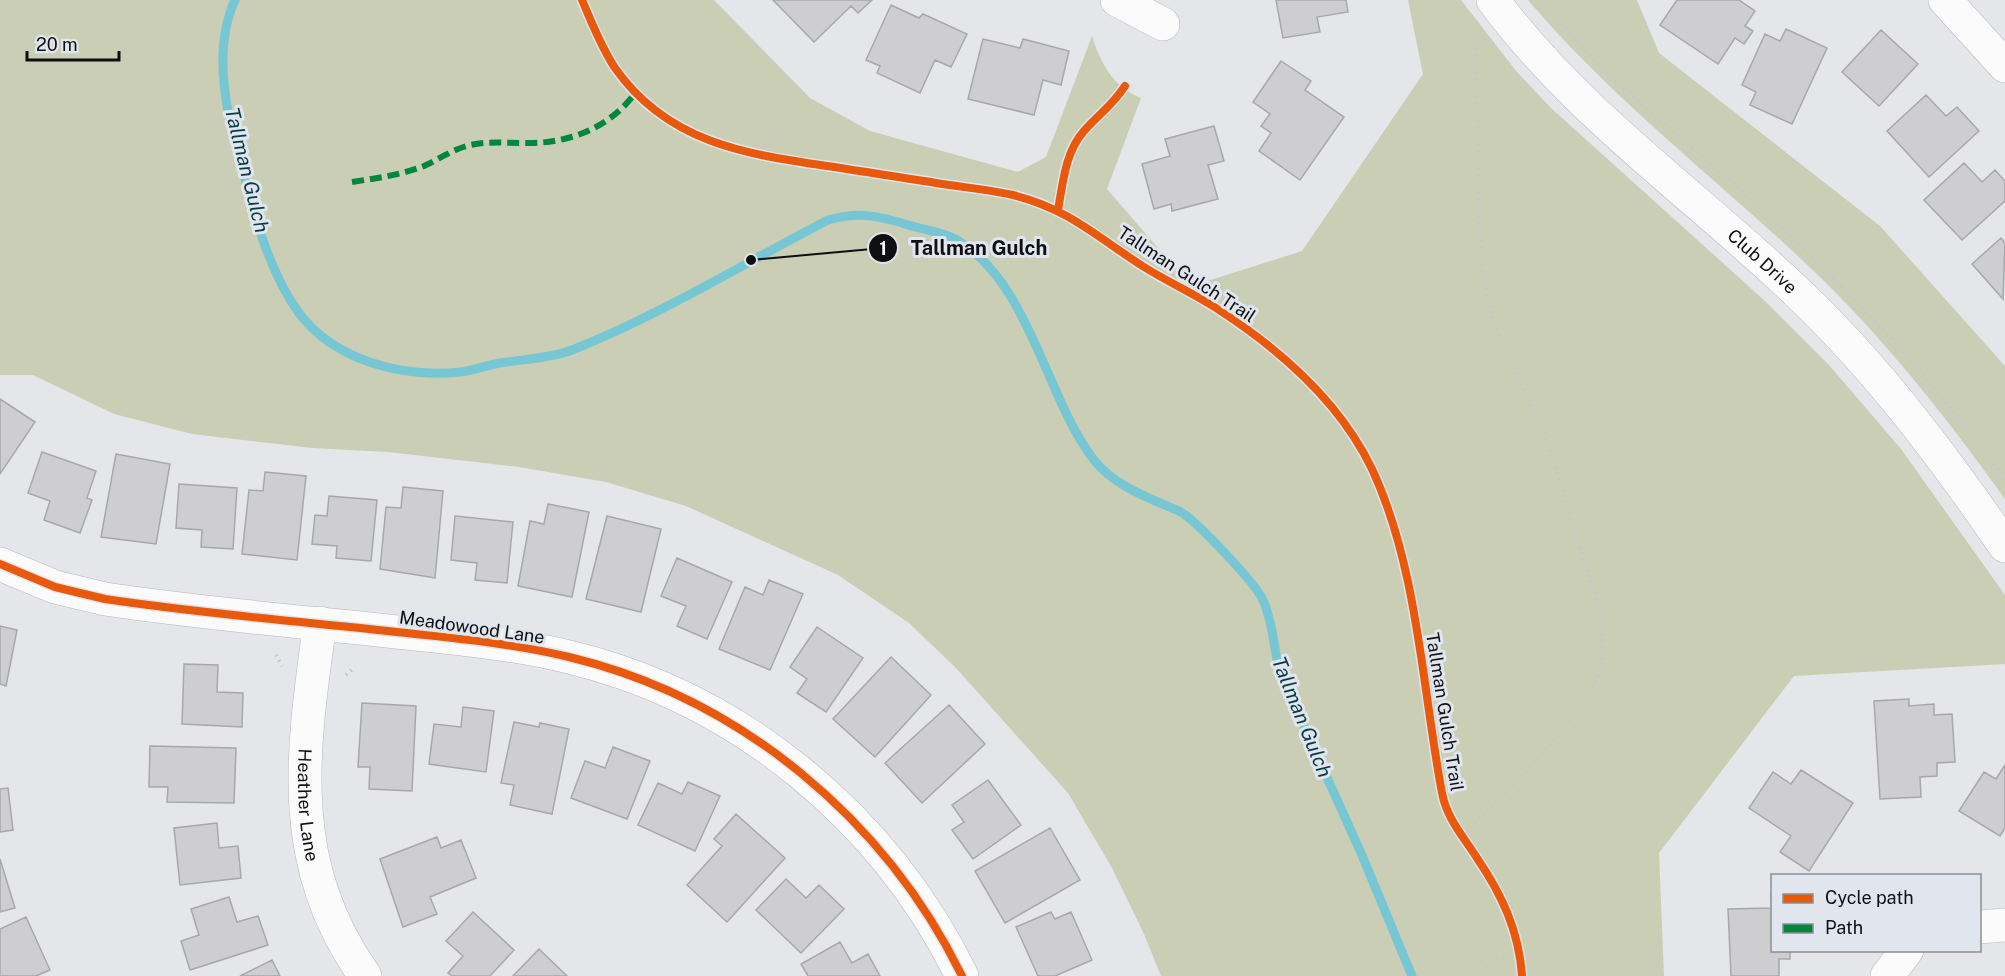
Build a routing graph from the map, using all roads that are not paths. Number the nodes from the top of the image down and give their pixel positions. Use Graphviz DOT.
graph roads {
  1 [pos="1117,0"];
  2 [pos="1493,0"];
  3 [pos="1945,0"];
  4 [pos="1163,24"];
  5 [pos="2005,66"];
  6 [pos="2005,546"];
  7 [pos="0,564"];
  8 [pos="320,624"];
  9 [pos="2005,925"];
  10 [pos="1981,927"];
  11 [pos="1906,952"];
  12 [pos="365,976"];
  13 [pos="962,976"];
  14 [pos="1887,976"];
  1 -- 4 [label="street"];
  2 -- 6 [label="street, Club Drive"];
  3 -- 5 [label="street"];
  7 -- 8 [label="street, Meadowood Lane"];
  8 -- 12 [label="street, Heather Lane"];
  8 -- 13 [label="street, Meadowood Lane"];
  9 -- 10 [label="street"];
  11 -- 14 [label="street"];
}
